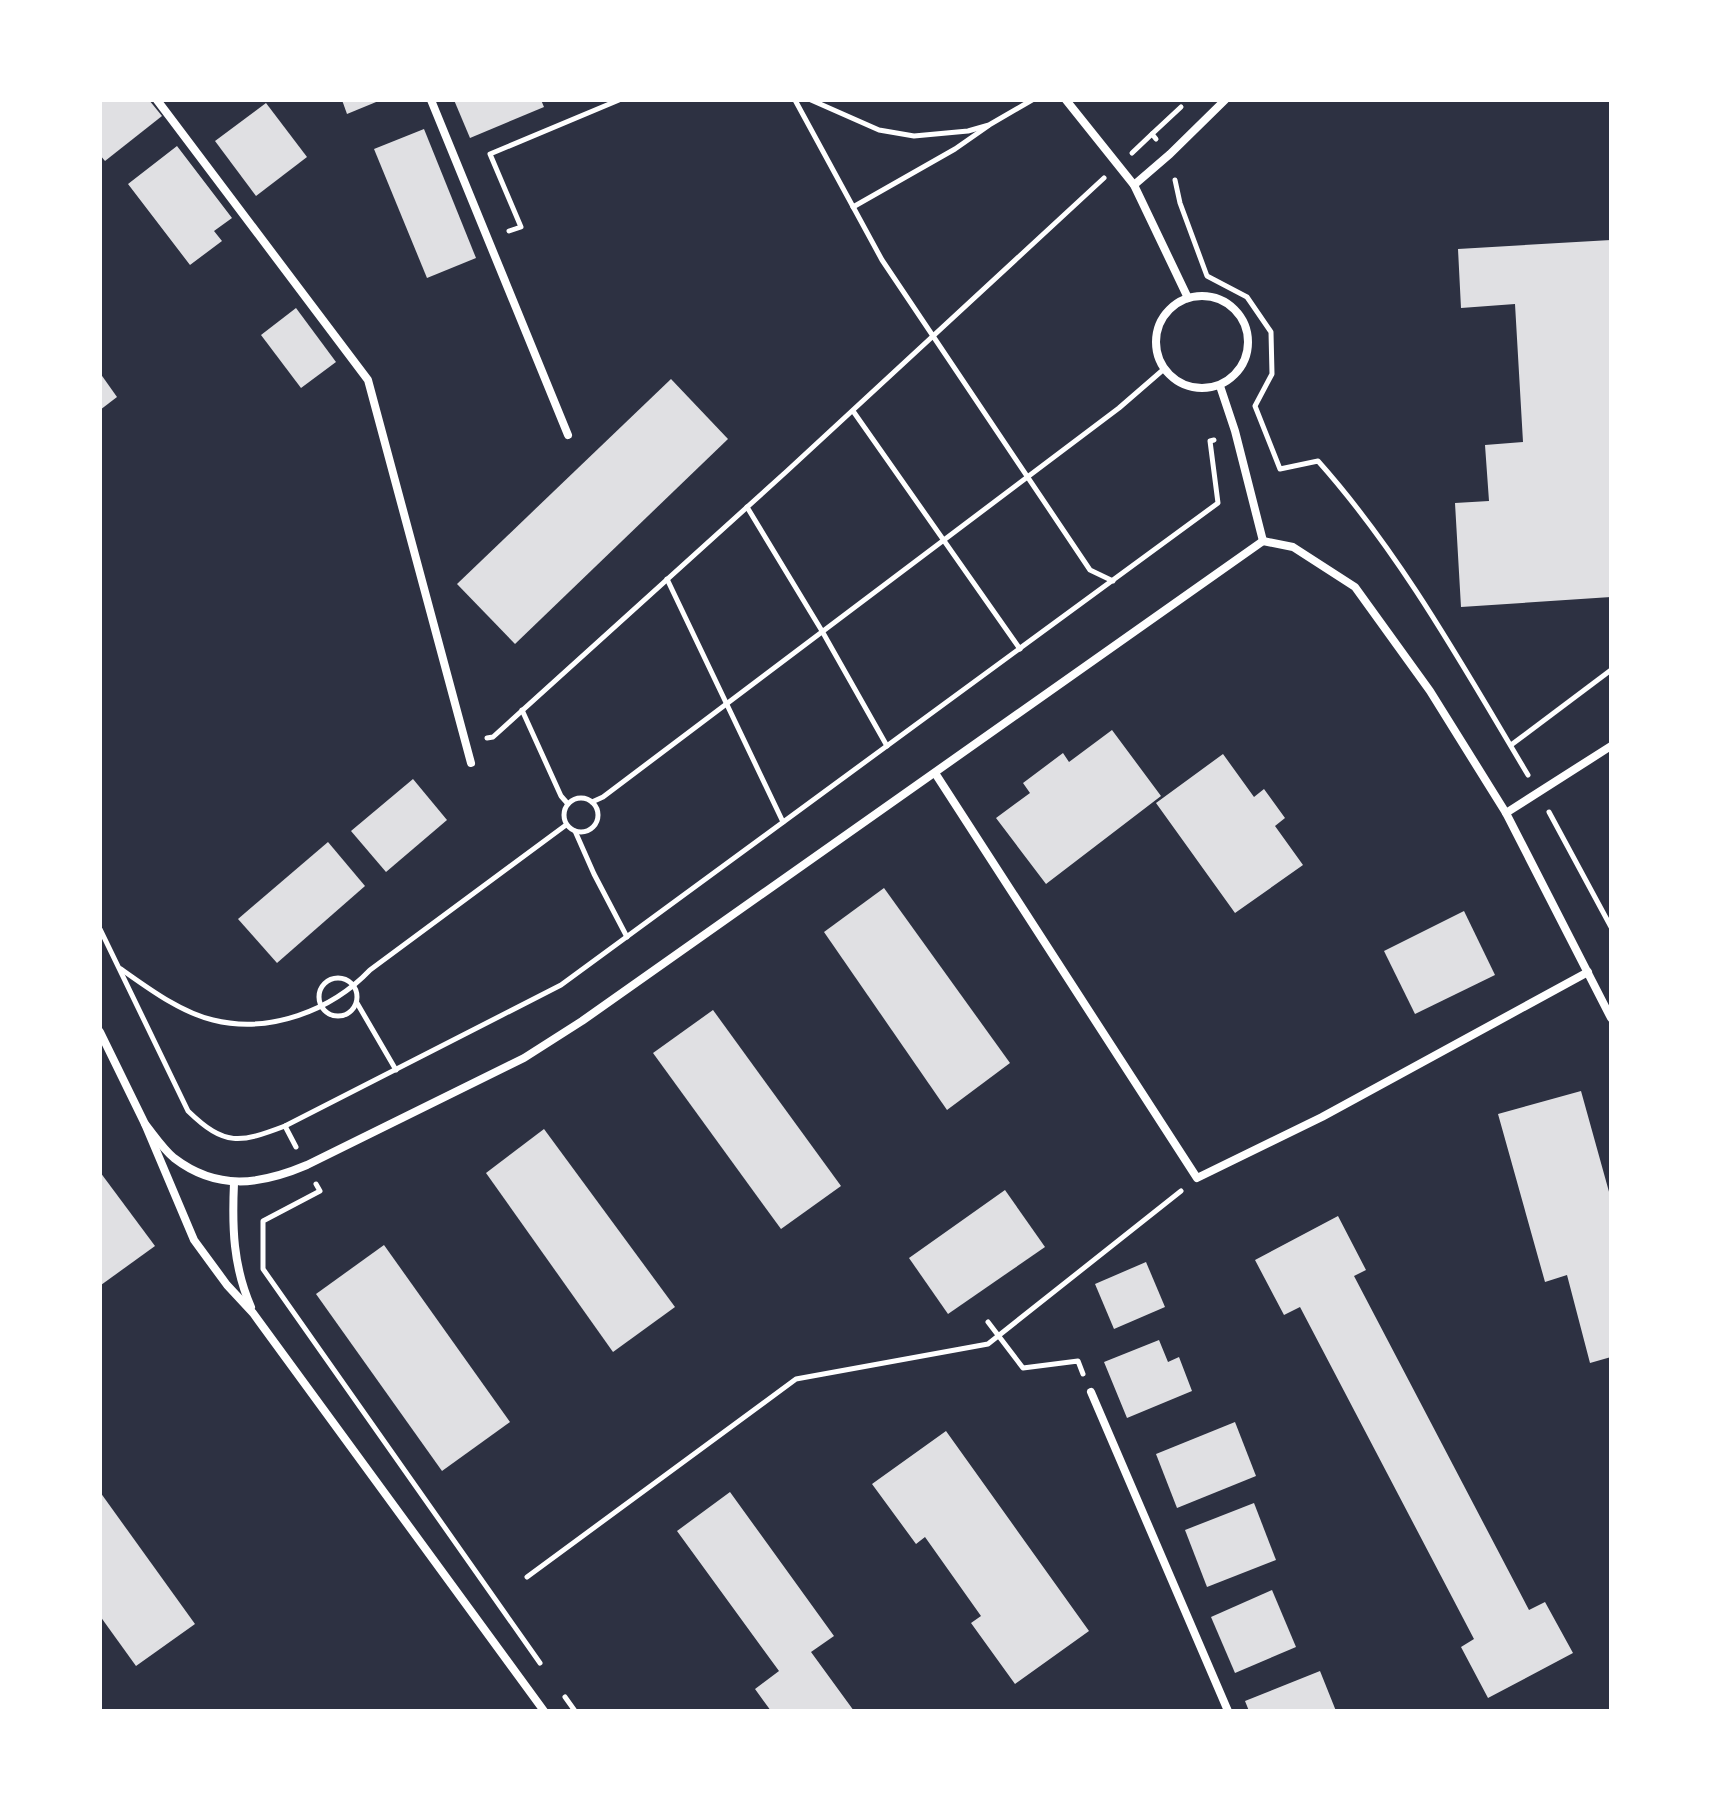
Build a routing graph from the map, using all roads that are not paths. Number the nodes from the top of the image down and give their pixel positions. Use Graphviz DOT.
graph roads {
  1 [pos="157,100"];
  2 [pos="431,100"];
  3 [pos="1066,100"];
  4 [pos="1225,100"];
  5 [pos="1134,185"];
  6 [pos="1188,298"];
  7 [pos="1220,386"];
  8 [pos="568,435"];
  9 [pos="1263,541"];
  10 [pos="1611,746"];
  11 [pos="471,763"];
  12 [pos="935,773"];
  13 [pos="1506,813"];
  14 [pos="1588,972"];
  15 [pos="1611,1018"];
  16 [pos="100,1032"];
  17 [pos="145,1124"];
  18 [pos="234,1183"];
  19 [pos="253,1313"];
  20 [pos="1091,1392"];
  21 [pos="544,1711"];
  22 [pos="1228,1711"];
  1 -- 11 [label="street"];
  2 -- 8 [label="street"];
  3 -- 5 [label="street"];
  4 -- 5 [label="street"];
  5 -- 6 [label="street"];
  6 -- 7 [label="street"];
  6 -- 7 [label="street"];
  7 -- 9 [label="street"];
  9 -- 12 [label="street"];
  9 -- 13 [label="street"];
  10 -- 13 [label="street"];
  12 -- 14 [label="street"];
  12 -- 18 [label="street"];
  13 -- 14 [label="street"];
  14 -- 15 [label="street"];
  16 -- 17 [label="street"];
  17 -- 18 [label="street"];
  17 -- 19 [label="street"];
  18 -- 19 [label="street"];
  19 -- 21 [label="street"];
  20 -- 22 [label="street"];
}
